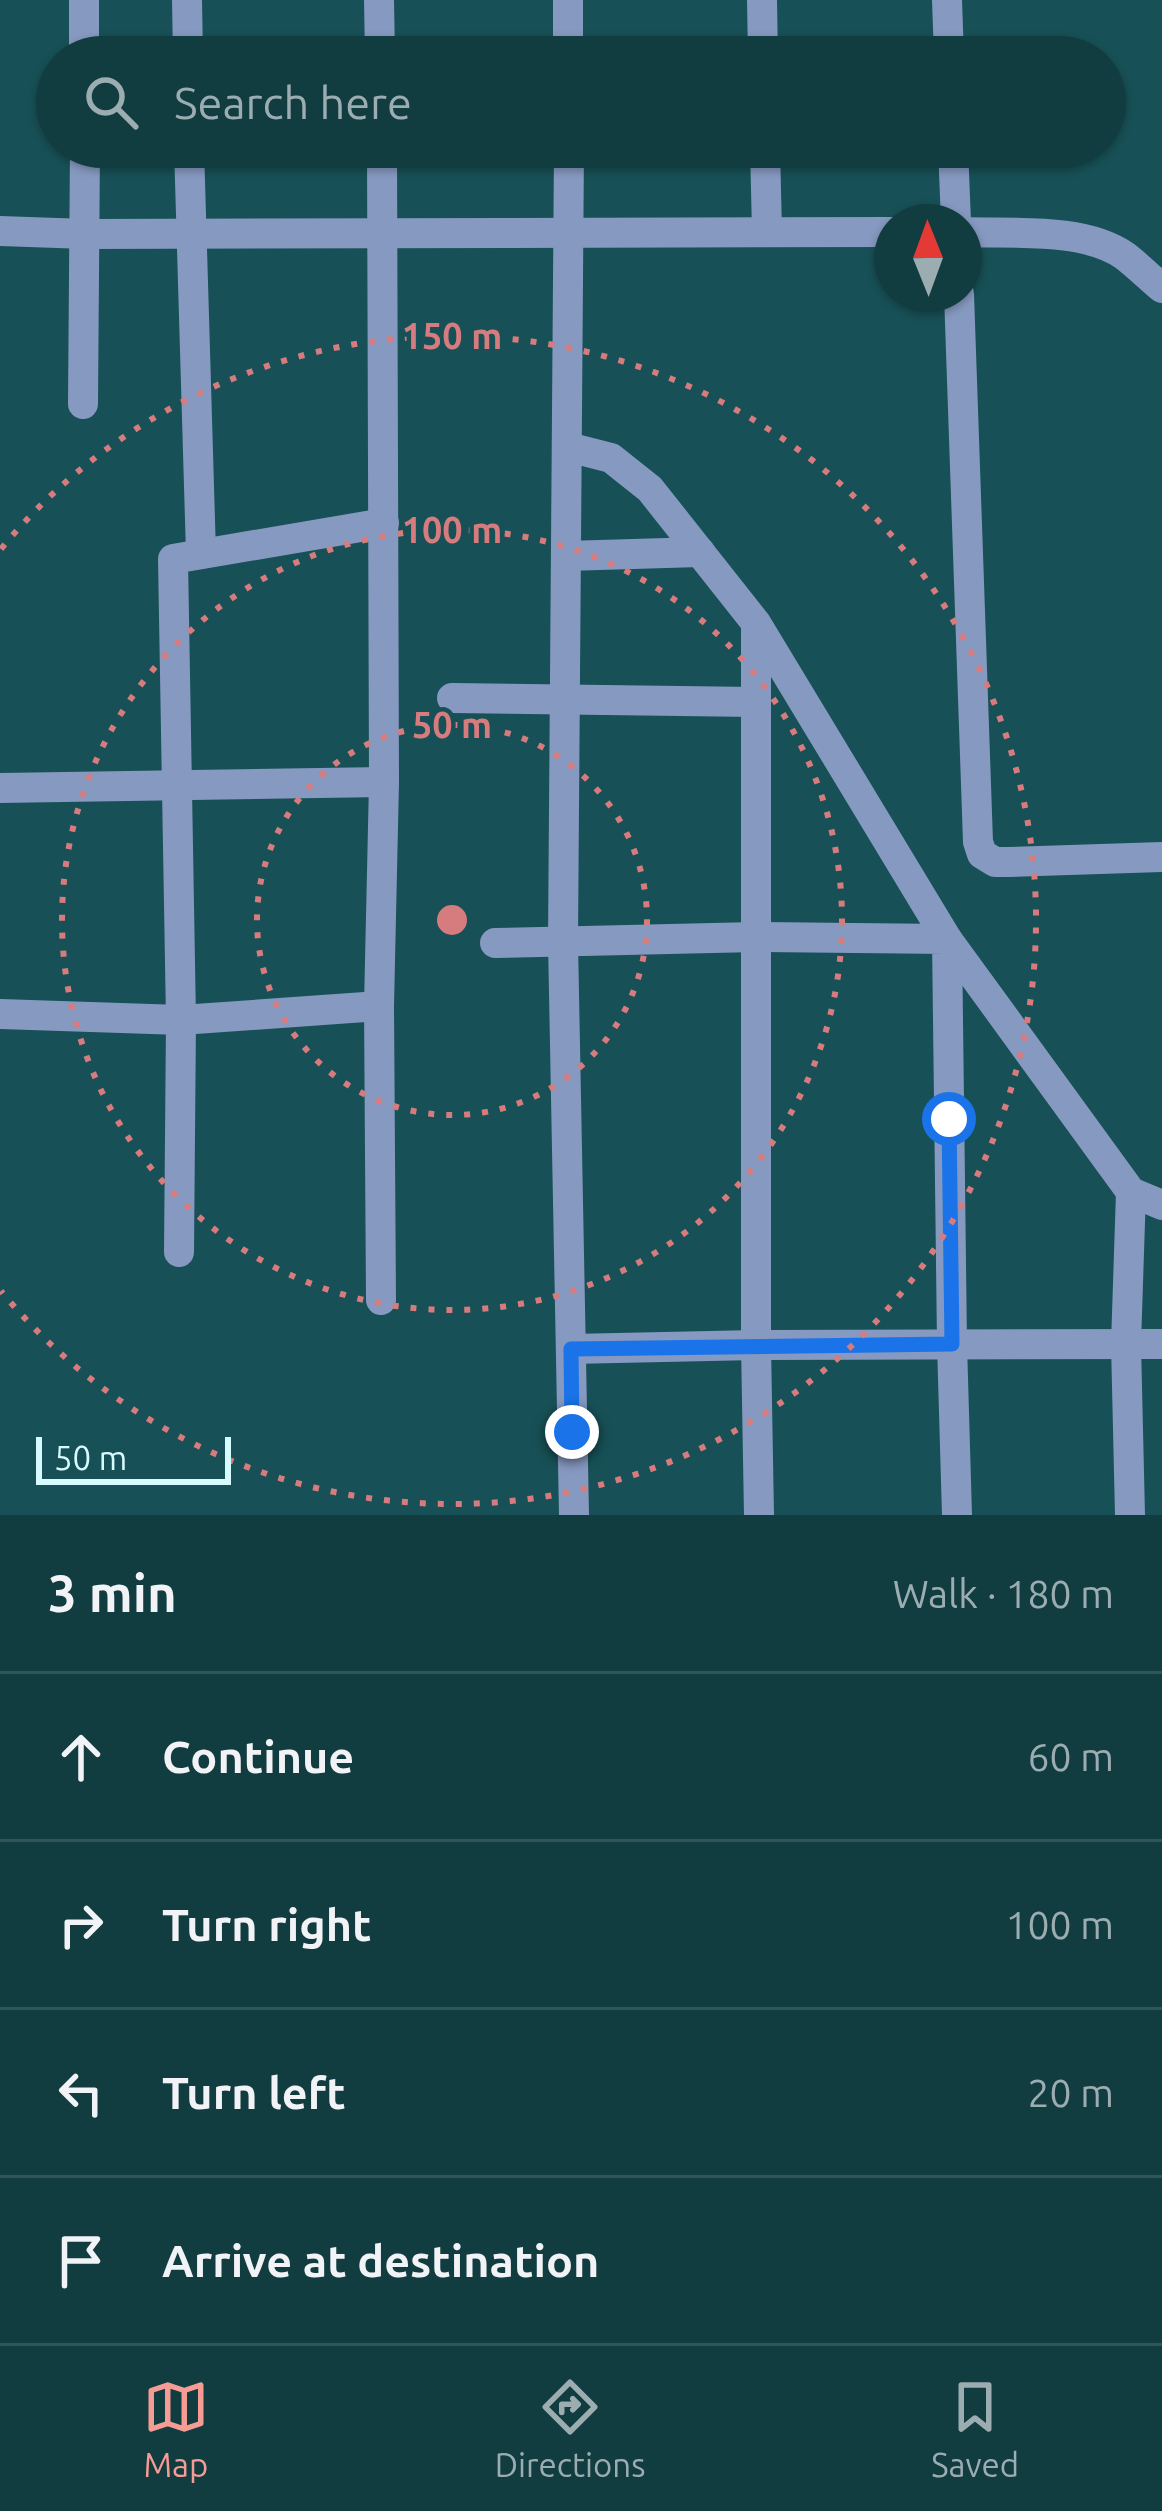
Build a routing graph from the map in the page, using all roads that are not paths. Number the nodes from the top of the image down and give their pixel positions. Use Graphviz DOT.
graph roads {
  1 [pos="84,0"];
  2 [pos="187,0"];
  3 [pos="379,0"];
  4 [pos="568,0"];
  5 [pos="762,0"];
  6 [pos="946,0"];
  7 [pos="84,36"];
  8 [pos="188,36"];
  9 [pos="380,36"];
  10 [pos="568,36"];
  11 [pos="763,36"];
  12 [pos="948,36"];
  13 [pos="85,168"];
  14 [pos="189,168"];
  15 [pos="383,168"];
  16 [pos="569,168"];
  17 [pos="765,168"];
  18 [pos="954,168"];
  19 [pos="955,204"];
  20 [pos="0,231"];
  21 [pos="569,232"];
  22 [pos="766,232"];
  23 [pos="874,232"];
  24 [pos="190,233"];
  25 [pos="385,233"];
  26 [pos="982,233"];
  27 [pos="86,234"];
  28 [pos="1162,288"];
  29 [pos="960,312"];
  30 [pos="83,404"];
  31 [pos="568,447"];
  32 [pos="384,523"];
  33 [pos="700,552"];
  34 [pos="201,554"];
  35 [pos="566,556"];
  36 [pos="756,623"];
  37 [pos="452,698"];
  38 [pos="565,698"];
  39 [pos="756,702"];
  40 [pos="384,782"];
  41 [pos="176,784"];
  42 [pos="0,788"];
  43 [pos="1162,857"];
  44 [pos="756,937"];
  45 [pos="947,939"];
  46 [pos="563,941"];
  47 [pos="495,943"];
  48 [pos="379,1006"];
  49 [pos="0,1014"];
  50 [pos="181,1020"];
  51 [pos="1131,1192"];
  52 [pos="1162,1205"];
  53 [pos="179,1252"];
  54 [pos="381,1300"];
  55 [pos="952,1344"];
  56 [pos="1126,1344"];
  57 [pos="1162,1344"];
  58 [pos="756,1345"];
  59 [pos="571,1349"];
  60 [pos="574,1515"];
  61 [pos="760,1515"];
  62 [pos="957,1515"];
  63 [pos="1130,1515"];
  1 -- 7 [label="street"];
  2 -- 8 [label="street"];
  3 -- 9 [label="street"];
  4 -- 10 [label="street"];
  5 -- 11 [label="street"];
  6 -- 12 [label="street"];
  13 -- 27 [label="street"];
  14 -- 24 [label="street"];
  15 -- 25 [label="street"];
  16 -- 21 [label="street"];
  17 -- 22 [label="street"];
  18 -- 19 [label="street"];
  20 -- 27 [label="street"];
  21 -- 22 [label="street"];
  21 -- 25 [label="street"];
  21 -- 31 [label="street"];
  22 -- 23 [label="street"];
  24 -- 25 [label="street"];
  24 -- 27 [label="street"];
  24 -- 34 [label="street"];
  25 -- 32 [label="street"];
  26 -- 28 [label="street"];
  27 -- 30 [label="street"];
  29 -- 43 [label="street"];
  31 -- 33 [label="street"];
  31 -- 35 [label="street"];
  32 -- 34 [label="street"];
  32 -- 40 [label="street"];
  33 -- 35 [label="street"];
  33 -- 36 [label="street"];
  34 -- 41 [label="street"];
  35 -- 38 [label="street"];
  36 -- 39 [label="street"];
  36 -- 45 [label="street"];
  37 -- 38 [label="street"];
  38 -- 39 [label="street"];
  38 -- 46 [label="street"];
  39 -- 44 [label="street"];
  40 -- 41 [label="street"];
  40 -- 48 [label="street"];
  41 -- 42 [label="street"];
  41 -- 50 [label="street"];
  44 -- 45 [label="street"];
  44 -- 46 [label="street"];
  44 -- 58 [label="street"];
  45 -- 51 [label="street"];
  45 -- 55 [label="street"];
  46 -- 47 [label="street"];
  46 -- 59 [label="street"];
  48 -- 50 [label="street"];
  48 -- 54 [label="street"];
  49 -- 50 [label="street"];
  50 -- 53 [label="street"];
  51 -- 52 [label="street"];
  51 -- 56 [label="street"];
  55 -- 56 [label="street"];
  55 -- 58 [label="street"];
  55 -- 62 [label="street"];
  56 -- 57 [label="street"];
  56 -- 63 [label="street"];
  58 -- 59 [label="street"];
  58 -- 61 [label="street"];
  59 -- 60 [label="street"];
}
